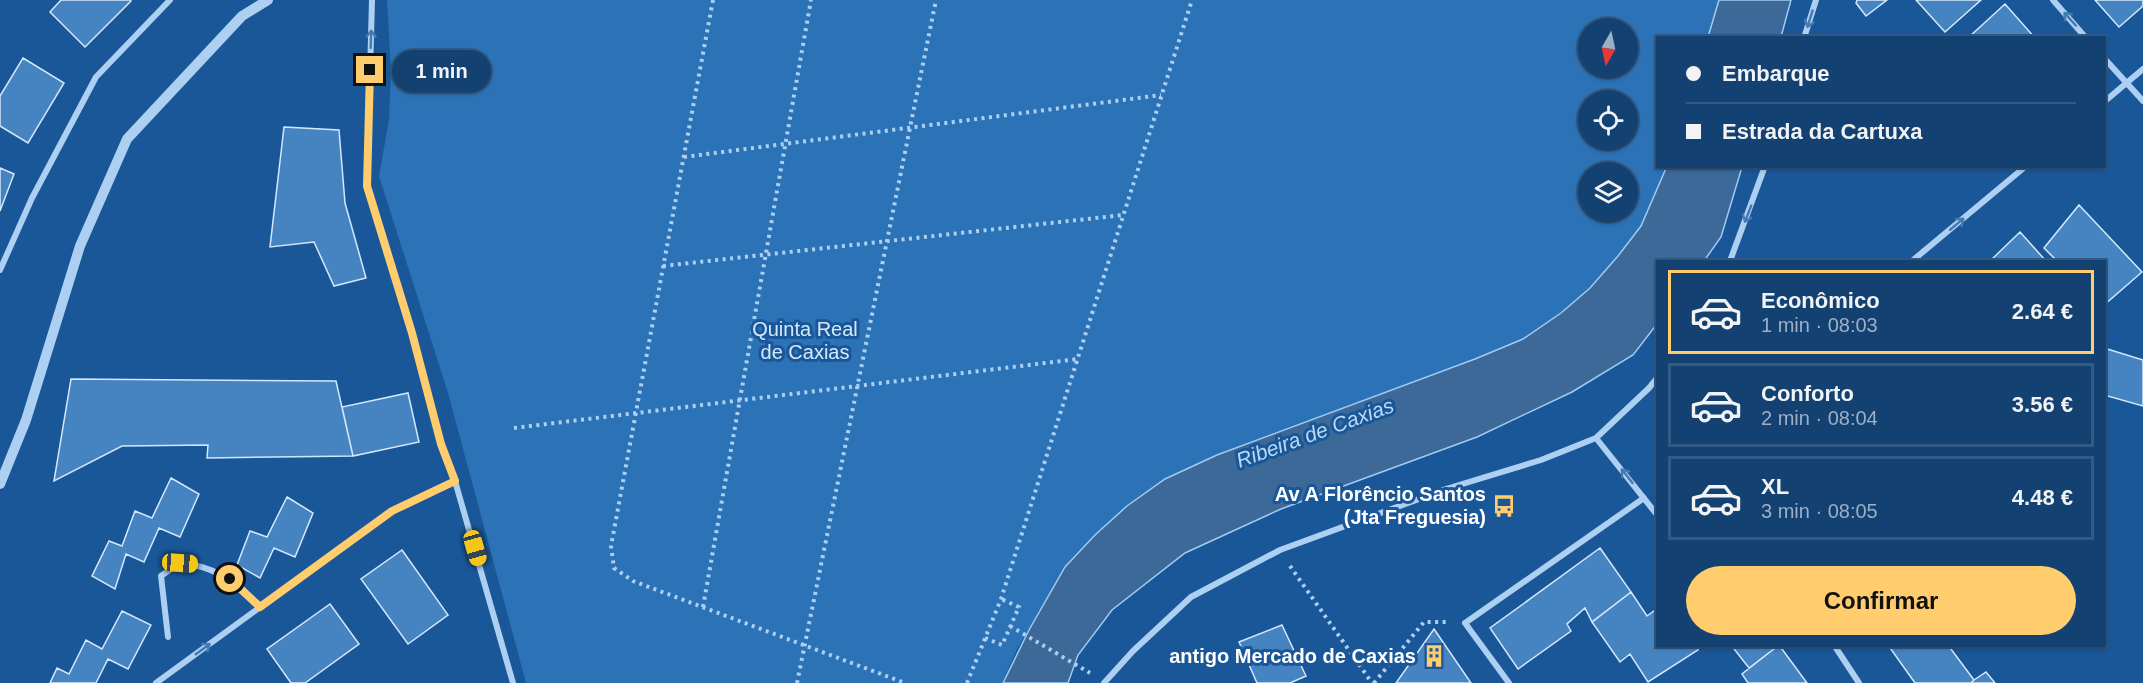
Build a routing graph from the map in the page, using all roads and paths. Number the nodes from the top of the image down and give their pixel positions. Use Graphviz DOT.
graph roads {
  1 [pos="170,0"];
  2 [pos="268,0"];
  3 [pos="372,0"];
  4 [pos="713,0"];
  5 [pos="811,0"];
  6 [pos="936,0"];
  7 [pos="1192,0"];
  8 [pos="1816,0"];
  9 [pos="2053,0"];
  10 [pos="1805,36"];
  11 [pos="2084,36"];
  12 [pos="2106,60"];
  13 [pos="2143,69"];
  14 [pos="2127,83"];
  15 [pos="1161,95"];
  16 [pos="2106,100"];
  17 [pos="2143,101"];
  18 [pos="910,128"];
  19 [pos="786,144"];
  20 [pos="684,157"];
  21 [pos="1765,168"];
  22 [pos="2024,168"];
  23 [pos="1123,215"];
  24 [pos="887,241"];
  25 [pos="766,255"];
  26 [pos="1730,260"];
  27 [pos="1913,260"];
  28 [pos="663,266"];
  29 [pos="0,270"];
  30 [pos="1078,358"];
  31 [pos="1656,379"];
  32 [pos="1656,385"];
  33 [pos="857,386"];
  34 [pos="1649,388"];
  35 [pos="740,400"];
  36 [pos="636,413"];
  37 [pos="514,428"];
  38 [pos="1596,438"];
  39 [pos="455,481"];
  40 [pos="0,484"];
  41 [pos="1644,498"];
  42 [pos="1656,513"];
  43 [pos="1280,550"];
  44 [pos="1001,599"];
  45 [pos="260,607"];
  46 [pos="703,608"];
  47 [pos="1465,623"];
  48 [pos="1010,627"];
  49 [pos="168,637"];
  50 [pos="985,638"];
  51 [pos="804,645"];
  52 [pos="1834,647"];
  53 [pos="1083,668"];
  54 [pos="156,683"];
  55 [pos="513,683"];
  56 [pos="796,683"];
  57 [pos="905,683"];
  58 [pos="967,683"];
  59 [pos="1104,683"];
  60 [pos="1373,683"];
  61 [pos="1509,683"];
  62 [pos="1859,683"];
  1 -- 29 [label="street"];
  2 -- 40 [label="street"];
  39 -- 3 [label="street, one-way"];
  4 -- 20 [label="path"];
  5 -- 19 [label="path"];
  6 -- 18 [label="path"];
  7 -- 15 [label="path"];
  8 -- 10 [label="street, one-way"];
  11 -- 9 [label="street, one-way"];
  12 -- 14 [label="street"];
  13 -- 14 [label="street"];
  14 -- 16 [label="street"];
  14 -- 17 [label="street"];
  15 -- 18 [label="path"];
  15 -- 23 [label="path"];
  18 -- 19 [label="path"];
  18 -- 24 [label="path"];
  19 -- 20 [label="path"];
  19 -- 25 [label="path"];
  20 -- 28 [label="path"];
  21 -- 26 [label="street, one-way"];
  27 -- 22 [label="street, one-way"];
  23 -- 24 [label="path"];
  23 -- 30 [label="path"];
  24 -- 25 [label="path"];
  24 -- 33 [label="path"];
  25 -- 28 [label="path"];
  25 -- 35 [label="path"];
  28 -- 36 [label="path"];
  30 -- 33 [label="path"];
  30 -- 44 [label="path"];
  31 -- 34 [label="street"];
  32 -- 34 [label="street"];
  33 -- 35 [label="path"];
  33 -- 51 [label="path"];
  34 -- 38 [label="street"];
  35 -- 36 [label="path"];
  35 -- 46 [label="path"];
  36 -- 37 [label="path"];
  36 -- 46 [label="path"];
  41 -- 38 [label="street, one-way"];
  38 -- 43 [label="street"];
  39 -- 45 [label="street"];
  39 -- 55 [label="street"];
  41 -- 42 [label="street"];
  41 -- 47 [label="street"];
  43 -- 59 [label="street"];
  43 -- 60 [label="path"];
  44 -- 48 [label="path"];
  44 -- 50 [label="path"];
  45 -- 49 [label="street"];
  54 -- 45 [label="street, one-way"];
  46 -- 51 [label="path"];
  47 -- 60 [label="path"];
  47 -- 61 [label="street"];
  48 -- 50 [label="path"];
  48 -- 53 [label="path"];
  50 -- 58 [label="path"];
  51 -- 56 [label="path"];
  51 -- 57 [label="path"];
  52 -- 62 [label="street"];
}
